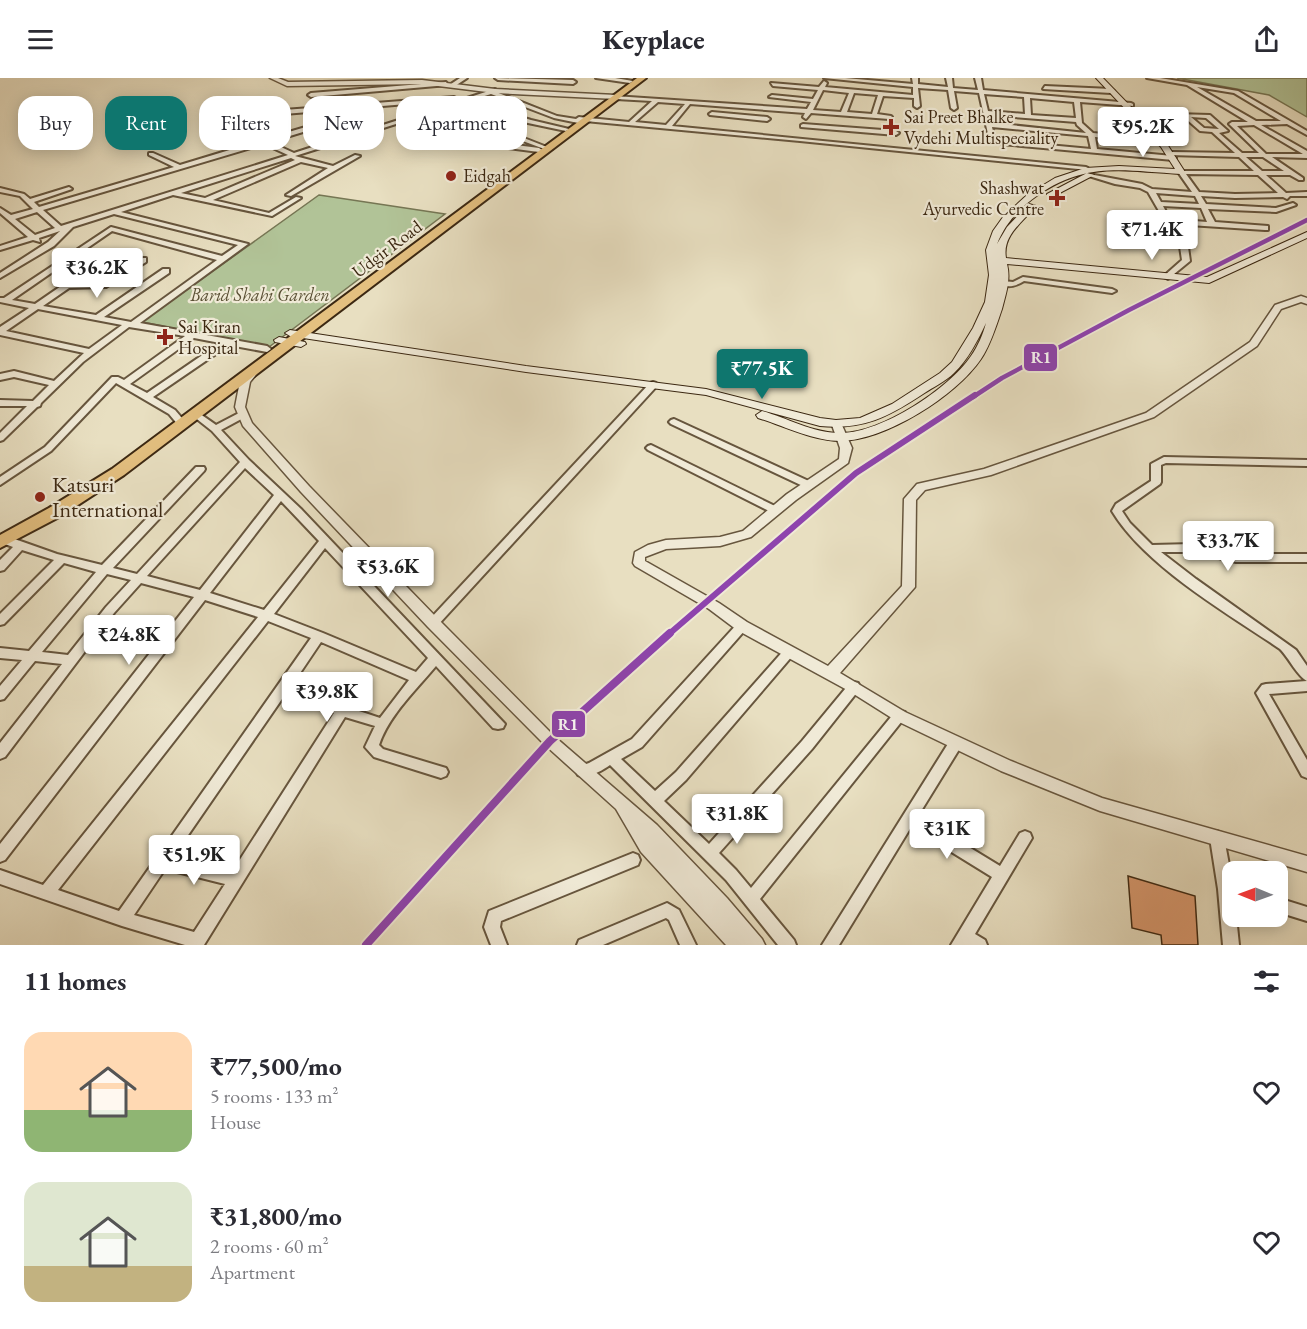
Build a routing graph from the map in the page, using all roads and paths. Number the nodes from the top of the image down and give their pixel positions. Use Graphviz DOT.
graph roads {
  1 [pos="273,78"];
  2 [pos="283,78"];
  3 [pos="464,78"];
  4 [pos="498,78"];
  5 [pos="599,78"];
  6 [pos="827,78"];
  7 [pos="915,78"];
  8 [pos="949,78"];
  9 [pos="978,78"];
  10 [pos="1043,78"];
  11 [pos="1099,78"];
  12 [pos="1106,78"];
  13 [pos="1150,78"];
  14 [pos="524,79"];
  15 [pos="635,79"];
  16 [pos="574,80"];
  17 [pos="864,80"];
  18 [pos="889,81"];
  19 [pos="298,84"];
  20 [pos="449,84"];
  21 [pos="773,84"];
  22 [pos="1188,84"];
  23 [pos="917,87"];
  24 [pos="821,88"];
  25 [pos="1046,88"];
  26 [pos="952,90"];
  27 [pos="1111,91"];
  28 [pos="351,92"];
  29 [pos="492,92"];
  30 [pos="852,92"];
  31 [pos="983,93"];
  32 [pos="566,94"];
  33 [pos="881,94"];
  34 [pos="311,95"];
  35 [pos="352,96"];
  36 [pos="479,96"];
  37 [pos="500,96"];
  38 [pos="1027,96"];
  39 [pos="612,97"];
  40 [pos="772,97"];
  41 [pos="916,97"];
  42 [pos="1047,98"];
  43 [pos="657,100"];
  44 [pos="1077,100"];
  45 [pos="814,101"];
  46 [pos="689,102"];
  47 [pos="719,104"];
  48 [pos="1128,105"];
  49 [pos="917,106"];
  50 [pos="527,107"];
  51 [pos="770,108"];
  52 [pos="954,108"];
  53 [pos="538,111"];
  54 [pos="809,111"];
  55 [pos="986,113"];
  56 [pos="712,114"];
  57 [pos="843,114"];
  58 [pos="527,115"];
  59 [pos="1140,115"];
  60 [pos="874,116"];
  61 [pos="1028,116"];
  62 [pos="1186,116"];
  63 [pos="555,117"];
  64 [pos="740,117"];
  65 [pos="889,117"];
  66 [pos="767,119"];
  67 [pos="527,120"];
  68 [pos="1078,120"];
  69 [pos="578,122"];
  70 [pos="1288,122"];
  71 [pos="631,123"];
  72 [pos="542,124"];
  73 [pos="1256,124"];
  74 [pos="989,125"];
  75 [pos="803,126"];
  76 [pos="668,127"];
  77 [pos="532,128"];
  78 [pos="701,130"];
  79 [pos="1214,131"];
  80 [pos="732,132"];
  81 [pos="896,133"];
  82 [pos="1307,133"];
  83 [pos="762,135"];
  84 [pos="1092,135"];
  85 [pos="1032,138"];
  86 [pos="800,139"];
  87 [pos="527,142"];
  88 [pos="992,142"];
  89 [pos="1162,143"];
  90 [pos="1032,146"];
  91 [pos="527,147"];
  92 [pos="544,149"];
  93 [pos="237,150"];
  94 [pos="279,150"];
  95 [pos="309,150"];
  96 [pos="1094,152"];
  97 [pos="152,154"];
  98 [pos="1241,154"];
  99 [pos="1264,155"];
  100 [pos="1307,155"];
  101 [pos="290,156"];
  102 [pos="357,156"];
  103 [pos="1172,156"];
  104 [pos="990,158"];
  105 [pos="300,160"];
  106 [pos="1031,162"];
  107 [pos="179,167"];
  108 [pos="333,168"];
  109 [pos="342,170"];
  110 [pos="1089,172"];
  111 [pos="1181,172"];
  112 [pos="1262,173"];
  113 [pos="1292,173"];
  114 [pos="1301,179"];
  115 [pos="69,189"];
  116 [pos="0,190"];
  117 [pos="1151,191"];
  118 [pos="172,193"];
  119 [pos="1197,194"];
  120 [pos="1307,194"];
  121 [pos="1285,195"];
  122 [pos="28,201"];
  123 [pos="205,201"];
  124 [pos="1158,204"];
  125 [pos="1202,206"];
  126 [pos="0,210"];
  127 [pos="37,210"];
  128 [pos="112,212"];
  129 [pos="9,217"];
  130 [pos="0,221"];
  131 [pos="1168,221"];
  132 [pos="81,222"];
  133 [pos="1212,224"];
  134 [pos="71,225"];
  135 [pos="59,228"];
  136 [pos="1265,228"];
  137 [pos="111,229"];
  138 [pos="34,236"];
  139 [pos="1306,236"];
  140 [pos="0,248"];
  141 [pos="45,248"];
  142 [pos="223,259"];
  143 [pos="992,259"];
  144 [pos="143,260"];
  145 [pos="1004,260"];
  146 [pos="166,271"];
  147 [pos="0,276"];
  148 [pos="1168,277"];
  149 [pos="1003,283"];
  150 [pos="1112,291"];
  151 [pos="2,300"];
  152 [pos="1307,301"];
  153 [pos="35,306"];
  154 [pos="97,318"];
  155 [pos="130,324"];
  156 [pos="0,332"];
  157 [pos="191,336"];
  158 [pos="291,338"];
  159 [pos="226,343"];
  160 [pos="267,349"];
  161 [pos="90,352"];
  162 [pos="255,370"];
  163 [pos="0,377"];
  164 [pos="57,384"];
  165 [pos="124,384"];
  166 [pos="650,389"];
  167 [pos="146,398"];
  168 [pos="0,403"];
  169 [pos="37,404"];
  170 [pos="196,414"];
  171 [pos="242,415"];
  172 [pos="178,420"];
  173 [pos="674,422"];
  174 [pos="837,425"];
  175 [pos="215,429"];
  176 [pos="840,437"];
  177 [pos="0,438"];
  178 [pos="651,448"];
  179 [pos="245,462"];
  180 [pos="1307,463"];
  181 [pos="200,470"];
  182 [pos="2,480"];
  183 [pos="809,485"];
  184 [pos="280,495"];
  185 [pos="775,510"];
  186 [pos="2,537"];
  187 [pos="325,541"];
  188 [pos="20,546"];
  189 [pos="1150,549"];
  190 [pos="63,558"];
  191 [pos="1307,558"];
  192 [pos="0,567"];
  193 [pos="104,570"];
  194 [pos="137,579"];
  195 [pos="202,594"];
  196 [pos="4,610"];
  197 [pos="265,615"];
  198 [pos="0,621"];
  199 [pos="433,623"];
  200 [pos="742,626"];
  201 [pos="318,636"];
  202 [pos="789,652"];
  203 [pos="0,653"];
  204 [pos="31,656"];
  205 [pos="435,658"];
  206 [pos="71,660"];
  207 [pos="830,674"];
  208 [pos="1307,676"];
  209 [pos="419,679"];
  210 [pos="1307,686"];
  211 [pos="854,687"];
  212 [pos="280,690"];
  213 [pos="0,695"];
  214 [pos="341,712"];
  215 [pos="900,716"];
  216 [pos="383,724"];
  217 [pos="498,724"];
  218 [pos="956,742"];
  219 [pos="0,753"];
  220 [pos="611,758"];
  221 [pos="584,771"];
  222 [pos="441,772"];
  223 [pos="1307,772"];
  224 [pos="617,798"];
  225 [pos="655,800"];
  226 [pos="909,818"];
  227 [pos="1025,838"];
  228 [pos="1217,838"];
  229 [pos="709,854"];
  230 [pos="0,855"];
  231 [pos="633,860"];
  232 [pos="161,861"];
  233 [pos="1222,861"];
  234 [pos="1307,864"];
  235 [pos="1002,875"];
  236 [pos="0,877"];
  237 [pos="235,880"];
  238 [pos="47,892"];
  239 [pos="752,898"];
  240 [pos="1288,908"];
  241 [pos="1307,914"];
  242 [pos="122,919"];
  243 [pos="1230,927"];
  244 [pos="962,940"];
  245 [pos="196,943"];
  246 [pos="499,945"];
  247 [pos="585,945"];
  248 [pos="688,945"];
  249 [pos="738,945"];
  250 [pos="756,945"];
  251 [pos="788,945"];
  252 [pos="830,945"];
  253 [pos="979,945"];
  254 [pos="1231,945"];
  1 -- 19 [label="street"];
  2 -- 19 [label="street"];
  3 -- 20 [label="street"];
  4 -- 14 [label="street"];
  5 -- 15 [label="street"];
  6 -- 17 [label="street"];
  6 -- 24 [label="street"];
  7 -- 23 [label="street"];
  8 -- 26 [label="street"];
  9 -- 31 [label="street"];
  10 -- 25 [label="street"];
  11 -- 27 [label="main road"];
  12 -- 48 [label="main road"];
  13 -- 22 [label="street"];
  14 -- 16 [label="street"];
  15 -- 39 [label="highway, Udgir Road"];
  16 -- 32 [label="street"];
  17 -- 18 [label="street"];
  18 -- 23 [label="street"];
  19 -- 20 [label="street"];
  20 -- 28 [label="street"];
  20 -- 29 [label="street"];
  21 -- 24 [label="street"];
  22 -- 70 [label="street"];
  22 -- 73 [label="street"];
  23 -- 26 [label="street"];
  23 -- 41 [label="street"];
  24 -- 30 [label="street"];
  24 -- 45 [label="street"];
  25 -- 27 [label="street"];
  25 -- 42 [label="street"];
  26 -- 31 [label="street"];
  26 -- 52 [label="street"];
  27 -- 48 [label="main road"];
  28 -- 34 [label="street"];
  28 -- 35 [label="street"];
  29 -- 32 [label="street"];
  29 -- 36 [label="street"];
  29 -- 37 [label="street"];
  30 -- 33 [label="street"];
  30 -- 57 [label="street"];
  31 -- 38 [label="street"];
  31 -- 55 [label="street"];
  32 -- 39 [label="street"];
  33 -- 41 [label="street"];
  33 -- 60 [label="street"];
  38 -- 42 [label="street"];
  38 -- 61 [label="street"];
  39 -- 43 [label="street"];
  39 -- 69 [label="highway, Udgir Road"];
  40 -- 45 [label="street"];
  41 -- 49 [label="street"];
  42 -- 44 [label="street"];
  43 -- 46 [label="street"];
  43 -- 71 [label="street"];
  44 -- 48 [label="street"];
  44 -- 68 [label="street"];
  45 -- 54 [label="street"];
  46 -- 47 [label="street"];
  46 -- 76 [label="street"];
  47 -- 51 [label="street"];
  47 -- 56 [label="street"];
  48 -- 59 [label="main road"];
  48 -- 89 [label="main road"];
  50 -- 53 [label="street"];
  51 -- 54 [label="street"];
  51 -- 66 [label="street"];
  53 -- 58 [label="street"];
  53 -- 63 [label="street"];
  54 -- 57 [label="street"];
  54 -- 75 [label="street"];
  55 -- 61 [label="street"];
  55 -- 74 [label="street"];
  56 -- 64 [label="street"];
  56 -- 78 [label="street"];
  57 -- 60 [label="street"];
  59 -- 62 [label="street"];
  59 -- 89 [label="main road"];
  60 -- 65 [label="street"];
  61 -- 68 [label="street"];
  62 -- 79 [label="street"];
  62 -- 79 [label="street"];
  63 -- 69 [label="street"];
  63 -- 72 [label="street"];
  64 -- 66 [label="street"];
  64 -- 80 [label="street"];
  66 -- 83 [label="street"];
  67 -- 72 [label="street"];
  68 -- 84 [label="street"];
  69 -- 71 [label="street"];
  69 -- 72 [label="street"];
  69 -- 92 [label="highway, Udgir Road"];
  70 -- 73 [label="street"];
  70 -- 82 [label="street"];
  71 -- 76 [label="street"];
  72 -- 77 [label="street"];
  73 -- 99 [label="street"];
  73 -- 100 [label="street"];
  74 -- 84 [label="street"];
  74 -- 88 [label="street"];
  75 -- 81 [label="street"];
  75 -- 86 [label="street"];
  76 -- 78 [label="street"];
  78 -- 80 [label="street"];
  79 -- 98 [label="street"];
  80 -- 83 [label="street"];
  83 -- 86 [label="street"];
  84 -- 89 [label="street"];
  84 -- 96 [label="street"];
  85 -- 90 [label="street"];
  86 -- 104 [label="street"];
  87 -- 92 [label="street"];
  88 -- 90 [label="street"];
  88 -- 104 [label="street"];
  89 -- 103 [label="main road"];
  90 -- 96 [label="street"];
  90 -- 106 [label="street"];
  91 -- 92 [label="street"];
  92 -- 158 [label="highway, Udgir Road"];
  93 -- 107 [label="street"];
  94 -- 101 [label="street"];
  95 -- 101 [label="street"];
  96 -- 103 [label="street"];
  97 -- 107 [label="street"];
  98 -- 99 [label="street"];
  98 -- 103 [label="street"];
  98 -- 112 [label="street"];
  99 -- 100 [label="street"];
  99 -- 113 [label="street"];
  101 -- 105 [label="street"];
  101 -- 118 [label="street"];
  102 -- 108 [label="street"];
  103 -- 111 [label="main road"];
  104 -- 106 [label="street"];
  105 -- 108 [label="street"];
  105 -- 123 [label="street"];
  106 -- 110 [label="street"];
  107 -- 127 [label="street"];
  108 -- 109 [label="street"];
  108 -- 123 [label="street"];
  110 -- 111 [label="main road"];
  110 -- 117 [label="street"];
  110 -- 143 [label="main road"];
  110 -- 145 [label="main road"];
  111 -- 112 [label="street"];
  111 -- 119 [label="street"];
  112 -- 113 [label="street"];
  112 -- 121 [label="street"];
  113 -- 114 [label="street"];
  115 -- 122 [label="street"];
  116 -- 122 [label="street"];
  117 -- 119 [label="street"];
  117 -- 124 [label="street"];
  118 -- 123 [label="street"];
  118 -- 128 [label="street"];
  119 -- 121 [label="street"];
  119 -- 125 [label="street"];
  120 -- 121 [label="street"];
  121 -- 125 [label="street"];
  122 -- 127 [label="street"];
  124 -- 125 [label="street"];
  124 -- 131 [label="street"];
  125 -- 133 [label="street"];
  126 -- 129 [label="street"];
  127 -- 129 [label="street"];
  127 -- 135 [label="street"];
  128 -- 132 [label="street"];
  128 -- 142 [label="street"];
  129 -- 130 [label="street"];
  129 -- 138 [label="street"];
  131 -- 133 [label="street"];
  131 -- 148 [label="street"];
  132 -- 134 [label="street"];
  132 -- 137 [label="street"];
  133 -- 136 [label="street"];
  134 -- 135 [label="street"];
  134 -- 141 [label="street"];
  135 -- 138 [label="street"];
  137 -- 142 [label="street"];
  137 -- 151 [label="street"];
  138 -- 140 [label="street"];
  138 -- 141 [label="street"];
  139 -- 148 [label="main road"];
  141 -- 147 [label="street"];
  142 -- 155 [label="street"];
  143 -- 145 [label="main road"];
  143 -- 174 [label="main road"];
  144 -- 153 [label="street"];
  145 -- 148 [label="main road"];
  145 -- 149 [label="main road"];
  146 -- 154 [label="street"];
  149 -- 150 [label="street"];
  149 -- 176 [label="main road"];
  151 -- 153 [label="street"];
  152 -- 207 [label="street"];
  153 -- 154 [label="street"];
  153 -- 156 [label="street"];
  154 -- 155 [label="street"];
  155 -- 157 [label="street"];
  155 -- 161 [label="street"];
  156 -- 161 [label="street"];
  157 -- 159 [label="street"];
  157 -- 165 [label="street"];
  158 -- 160 [label="highway, Udgir Road"];
  158 -- 162 [label="highway, Udgir Road"];
  158 -- 166 [label="main road"];
  159 -- 160 [label="street"];
  159 -- 167 [label="street"];
  160 -- 172 [label="highway, Udgir Road"];
  161 -- 164 [label="street"];
  162 -- 170 [label="highway, Udgir Road"];
  162 -- 171 [label="street"];
  163 -- 164 [label="street"];
  164 -- 169 [label="street"];
  165 -- 167 [label="street"];
  165 -- 182 [label="street"];
  166 -- 174 [label="main road"];
  166 -- 176 [label="main road"];
  166 -- 199 [label="street"];
  167 -- 172 [label="street"];
  168 -- 169 [label="street"];
  169 -- 177 [label="street"];
  170 -- 172 [label="highway, Udgir Road"];
  170 -- 175 [label="street"];
  171 -- 175 [label="street"];
  171 -- 199 [label="street"];
  172 -- 186 [label="highway, Udgir Road"];
  173 -- 183 [label="street"];
  174 -- 176 [label="street"];
  175 -- 179 [label="street"];
  176 -- 183 [label="street"];
  178 -- 185 [label="street"];
  179 -- 184 [label="street"];
  179 -- 194 [label="street"];
  180 -- 189 [label="street"];
  181 -- 193 [label="street"];
  183 -- 185 [label="street"];
  184 -- 187 [label="street"];
  184 -- 195 [label="street"];
  185 -- 200 [label="street"];
  186 -- 188 [label="street"];
  187 -- 197 [label="street"];
  187 -- 205 [label="street"];
  188 -- 190 [label="street"];
  188 -- 192 [label="street"];
  189 -- 191 [label="street"];
  189 -- 208 [label="street"];
  190 -- 193 [label="street"];
  190 -- 196 [label="street"];
  193 -- 194 [label="street"];
  193 -- 204 [label="street"];
  194 -- 195 [label="street"];
  194 -- 206 [label="street"];
  195 -- 197 [label="street"];
  195 -- 230 [label="street"];
  196 -- 198 [label="street"];
  197 -- 201 [label="street"];
  197 -- 238 [label="street"];
  199 -- 221 [label="street"];
  200 -- 202 [label="street"];
  200 -- 220 [label="street"];
  201 -- 209 [label="street"];
  201 -- 212 [label="street"];
  202 -- 207 [label="street"];
  202 -- 225 [label="street"];
  203 -- 204 [label="street"];
  204 -- 206 [label="street"];
  204 -- 213 [label="street"];
  205 -- 209 [label="street"];
  205 -- 217 [label="street"];
  206 -- 219 [label="street"];
  207 -- 211 [label="street"];
  209 -- 216 [label="street"];
  210 -- 223 [label="street"];
  211 -- 215 [label="street"];
  211 -- 229 [label="street"];
  212 -- 214 [label="street"];
  212 -- 232 [label="street"];
  214 -- 216 [label="street"];
  214 -- 237 [label="street"];
  215 -- 218 [label="street"];
  215 -- 239 [label="street"];
  216 -- 222 [label="street"];
  218 -- 226 [label="street"];
  218 -- 228 [label="street"];
  220 -- 221 [label="street"];
  220 -- 225 [label="street"];
  221 -- 224 [label="street"];
  224 -- 249 [label="street"];
  224 -- 250 [label="street"];
  225 -- 229 [label="street"];
  226 -- 235 [label="street"];
  226 -- 252 [label="street"];
  227 -- 235 [label="street"];
  228 -- 233 [label="street"];
  228 -- 234 [label="street"];
  229 -- 239 [label="street"];
  231 -- 246 [label="street"];
  232 -- 237 [label="street"];
  232 -- 242 [label="street"];
  235 -- 244 [label="street"];
  236 -- 238 [label="street"];
  237 -- 245 [label="street"];
  238 -- 242 [label="street"];
  239 -- 251 [label="street"];
  240 -- 241 [label="street"];
  242 -- 245 [label="street"];
  243 -- 254 [label="street"];
  244 -- 253 [label="street"];
  247 -- 248 [label="street"];
}
